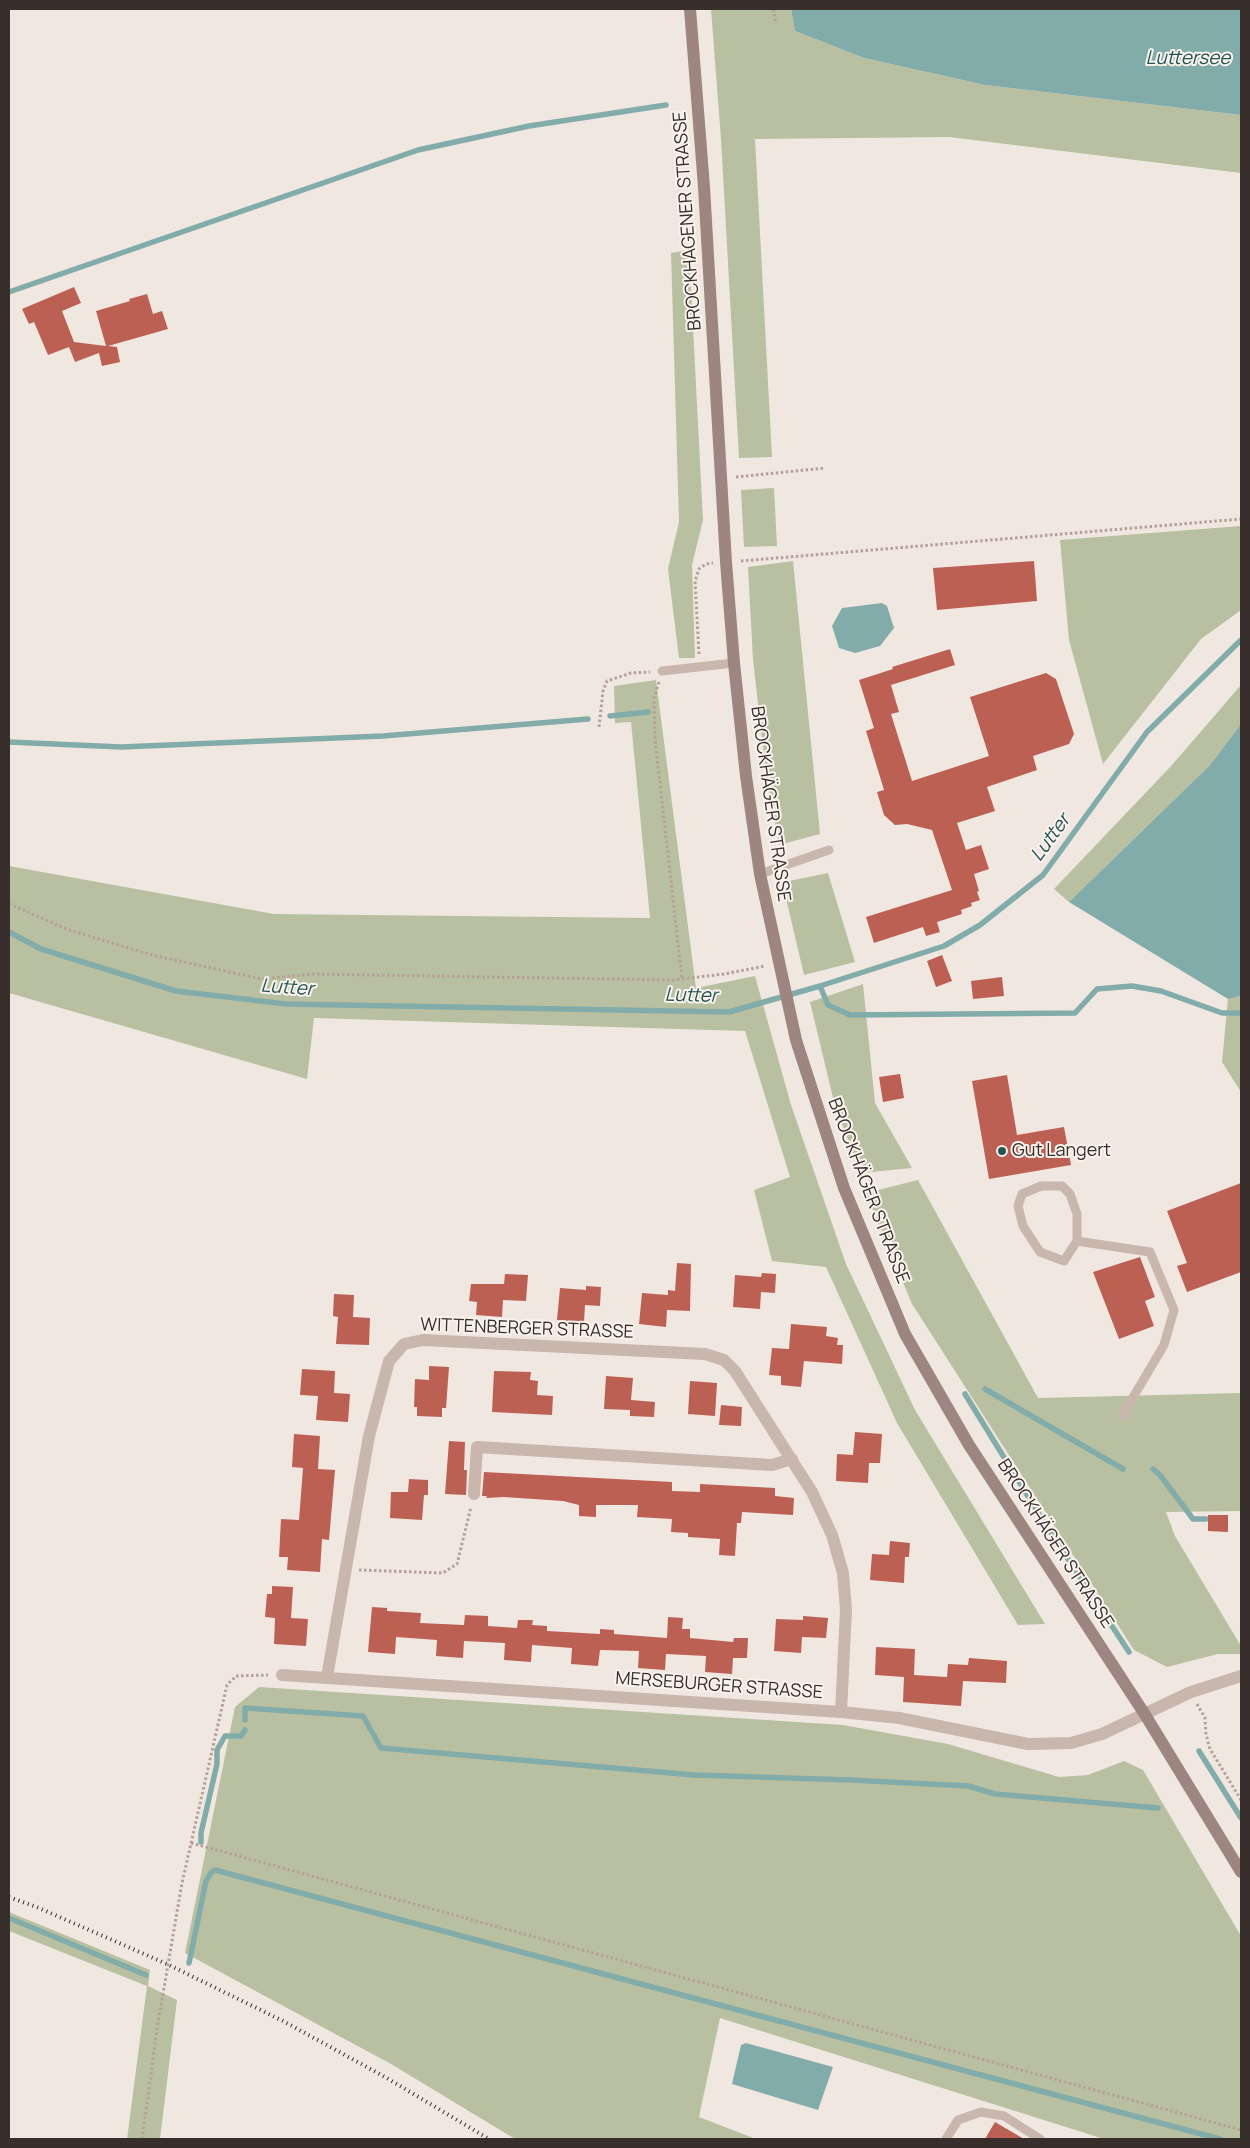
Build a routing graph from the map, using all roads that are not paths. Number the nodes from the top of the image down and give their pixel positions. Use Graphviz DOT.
graph roads {
  1 [pos="690,9"];
  2 [pos="718,432"];
  3 [pos="734,663"];
  4 [pos="662,671"];
  5 [pos="829,850"];
  6 [pos="760,874"];
  7 [pos="1077,1241"];
  8 [pos="1122,1416"];
  9 [pos="792,1459"];
  10 [pos="474,1494"];
  11 [pos="282,1675"];
  12 [pos="1241,1676"];
  13 [pos="326,1677"];
  14 [pos="841,1712"];
  15 [pos="1144,1714"];
  16 [pos="1241,1872"];
  17 [pos="946,2139"];
  18 [pos="1040,2139"];
  1 -- 2 [label="main road, BROCKHAGENER STRASSE"];
  2 -- 3 [label="main road, BROCKHÄGER STRASSE"];
  3 -- 4 [label="lane"];
  3 -- 6 [label="main road, BROCKHÄGER STRASSE"];
  5 -- 6 [label="lane"];
  6 -- 15 [label="main road, BROCKHÄGER STRASSE"];
  7 -- 7 [label="lane"];
  7 -- 8 [label="lane"];
  9 -- 10 [label="street"];
  9 -- 13 [label="street, WITTENBERGER STRASSE"];
  9 -- 14 [label="street, WITTENBERGER STRASSE"];
  11 -- 13 [label="street, MERSEBURGER STRASSE"];
  12 -- 15 [label="street, MERSEBURGER STRASSE"];
  13 -- 14 [label="street, MERSEBURGER STRASSE"];
  14 -- 15 [label="street, MERSEBURGER STRASSE"];
  15 -- 16 [label="main road, BROCKHÄGER STRASSE"];
  17 -- 18 [label="lane"];
}
